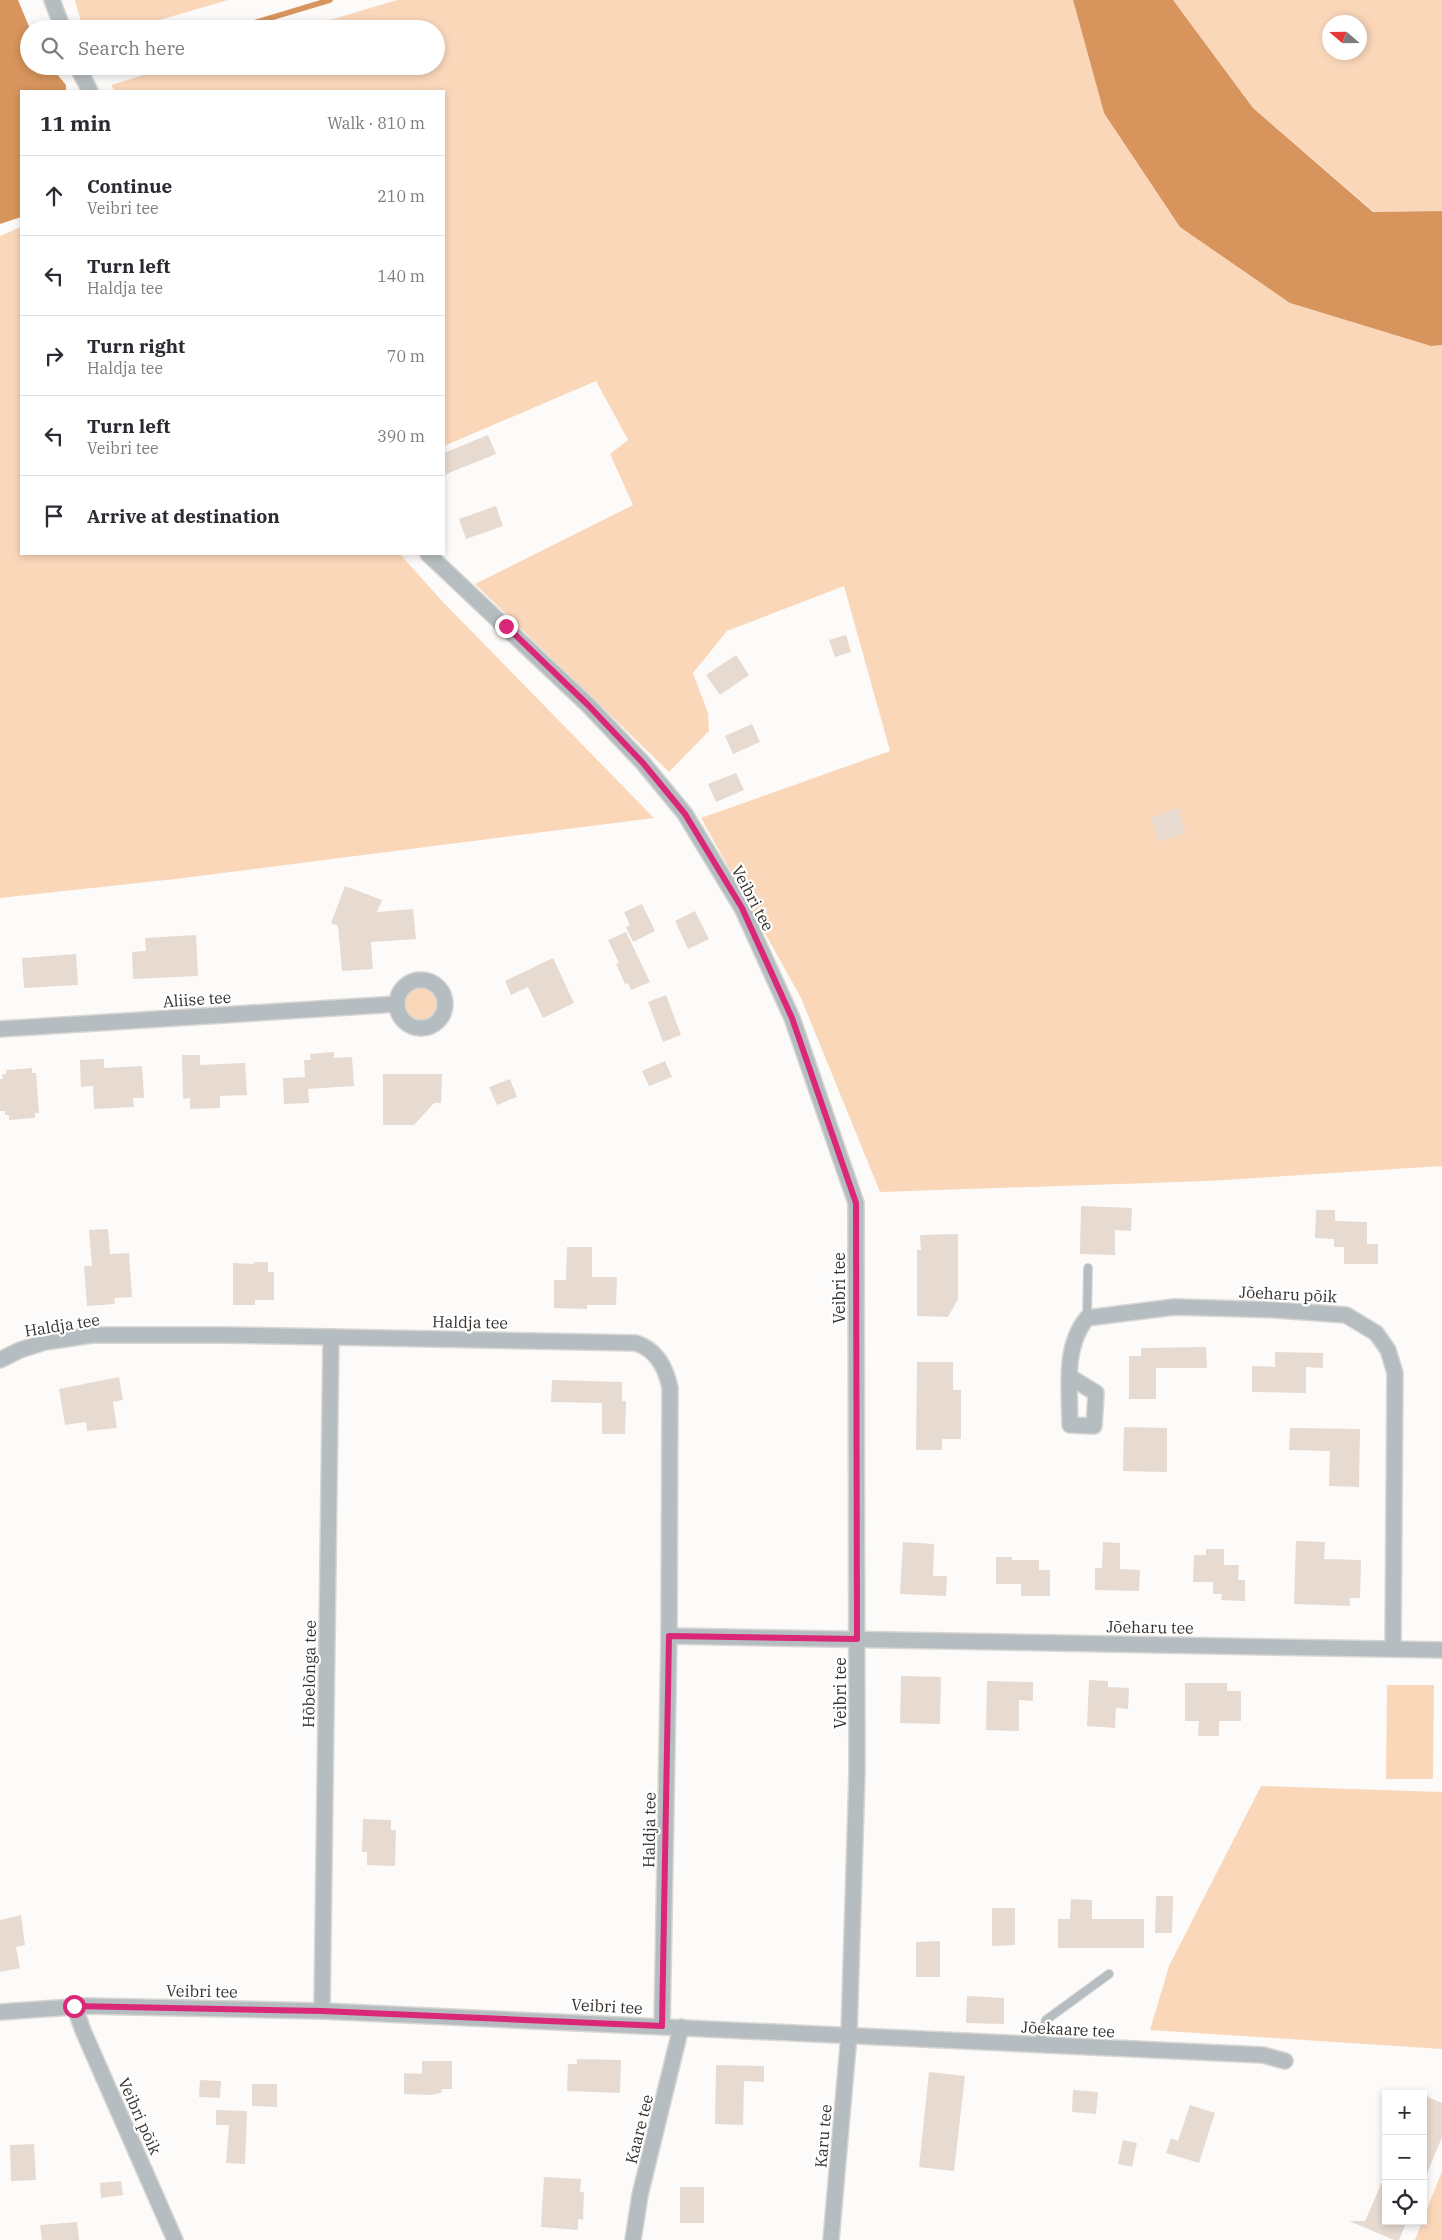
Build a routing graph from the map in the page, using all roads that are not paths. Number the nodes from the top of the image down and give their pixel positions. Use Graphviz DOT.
graph roads {
  1 [pos="52,0"];
  2 [pos="60,20"];
  3 [pos="82,75"];
  4 [pos="89,90"];
  5 [pos="429,555"];
  6 [pos="396,1004"];
  7 [pos="0,1029"];
  8 [pos="1088,1268"];
  9 [pos="1087,1318"];
  10 [pos="331,1337"];
  11 [pos="0,1360"];
  12 [pos="1070,1377"];
  13 [pos="669,1636"];
  14 [pos="857,1639"];
  15 [pos="1394,1649"];
  16 [pos="1442,1650"];
  17 [pos="1109,1974"];
  18 [pos="74,2006"];
  19 [pos="322,2011"];
  20 [pos="0,2012"];
  21 [pos="662,2026"];
  22 [pos="682,2027"];
  23 [pos="849,2035"];
  24 [pos="1038,2045"];
  25 [pos="1285,2061"];
  26 [pos="174,2240"];
  27 [pos="633,2240"];
  28 [pos="832,2240"];
  1 -- 2 [label="street"];
  3 -- 4 [label="street"];
  5 -- 14 [label="street, Veibri tee"];
  6 -- 7 [label="street, Aliise tee"];
  8 -- 9 [label="lane"];
  9 -- 12 [label="street"];
  9 -- 15 [label="street, Jõeharu põik"];
  10 -- 11 [label="street, Haldja tee"];
  10 -- 13 [label="street, Haldja tee"];
  10 -- 19 [label="street, Hõbelõnga tee"];
  13 -- 14 [label="street"];
  13 -- 21 [label="street, Haldja tee"];
  14 -- 15 [label="street, Jõeharu tee"];
  14 -- 23 [label="street, Veibri tee"];
  15 -- 16 [label="street, Jõeharu tee"];
  17 -- 24 [label="lane"];
  18 -- 19 [label="street, Veibri tee"];
  18 -- 20 [label="street, Veibri tee"];
  18 -- 26 [label="street, Veibri põik"];
  19 -- 21 [label="street, Veibri tee"];
  21 -- 22 [label="street, Veibri tee"];
  22 -- 23 [label="street, Veibri tee"];
  22 -- 27 [label="street, Kaare tee"];
  23 -- 24 [label="street, Jõekaare tee"];
  23 -- 28 [label="street, Karu tee"];
  24 -- 25 [label="street, Jõekaare tee"];
}
